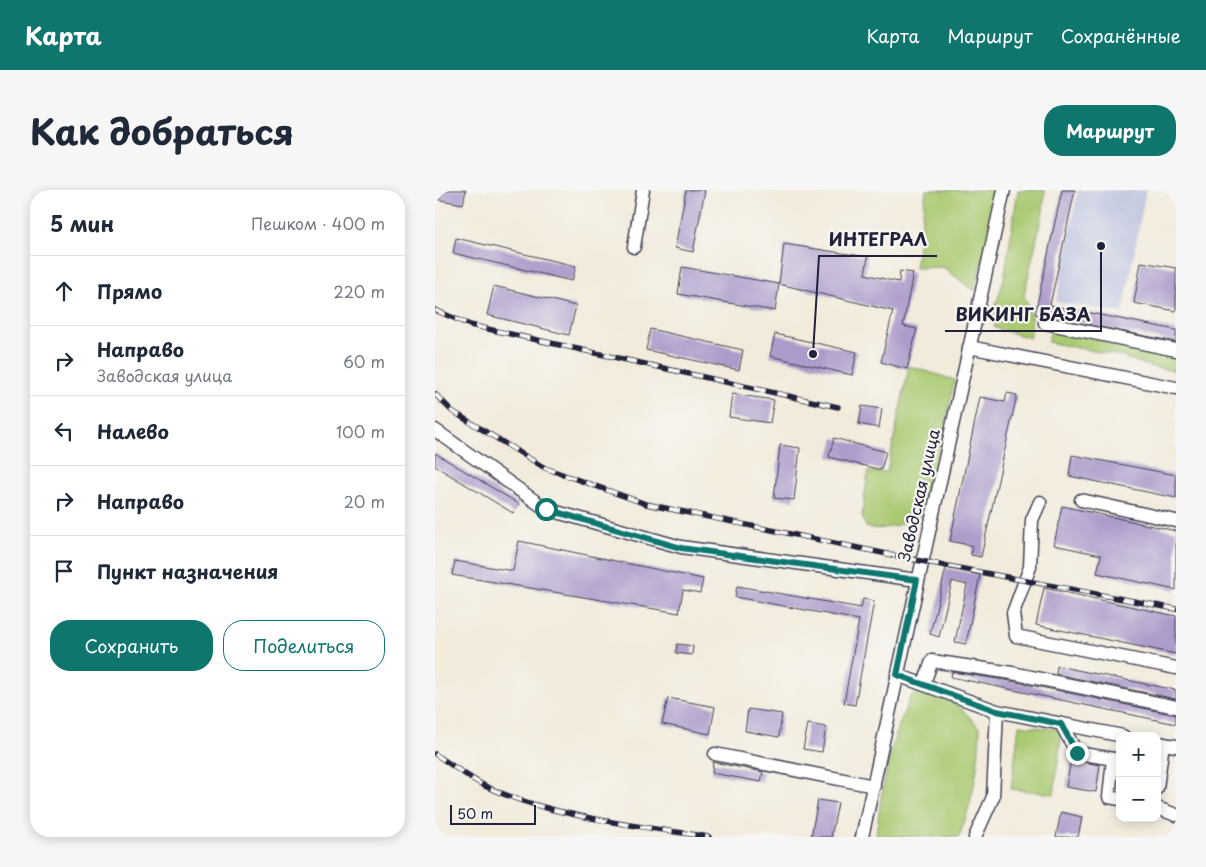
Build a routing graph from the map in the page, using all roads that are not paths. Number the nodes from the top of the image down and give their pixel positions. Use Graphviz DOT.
graph roads {
  1 [pos="643,190"];
  2 [pos="1004,190"];
  3 [pos="634,247"];
  4 [pos="1045,323"];
  5 [pos="969,347"];
  6 [pos="1176,350"];
  7 [pos="1176,388"];
  8 [pos="435,430"];
  9 [pos="1081,500"];
  10 [pos="1040,502"];
  11 [pos="1176,521"];
  12 [pos="917,580"];
  13 [pos="1176,668"];
  14 [pos="897,675"];
  15 [pos="924,683"];
  16 [pos="1176,707"];
  17 [pos="997,711"];
  18 [pos="1061,724"];
  19 [pos="1116,735"];
  20 [pos="1161,743"];
  21 [pos="1176,746"];
  22 [pos="715,754"];
  23 [pos="1116,760"];
  24 [pos="1116,765"];
  25 [pos="874,786"];
  26 [pos="1116,798"];
  27 [pos="1161,809"];
  28 [pos="1176,815"];
  29 [pos="861,837"];
  30 [pos="975,837"];
  1 -- 3 [label="street"];
  2 -- 5 [label="street, Заводская улица"];
  4 -- 6 [label="street"];
  5 -- 7 [label="street"];
  5 -- 12 [label="street, Заводская улица"];
  8 -- 12 [label="street"];
  9 -- 11 [label="street"];
  10 -- 13 [label="street"];
  12 -- 14 [label="street, Заводская улица"];
  14 -- 15 [label="street"];
  14 -- 25 [label="street, Заводская улица"];
  15 -- 16 [label="street"];
  15 -- 17 [label="street"];
  17 -- 18 [label="street"];
  17 -- 30 [label="street"];
  18 -- 19 [label="street"];
  18 -- 23 [label="street"];
  20 -- 21 [label="street"];
  22 -- 25 [label="street"];
  24 -- 26 [label="street"];
  25 -- 29 [label="street, Заводская улица"];
  27 -- 28 [label="street"];
}
